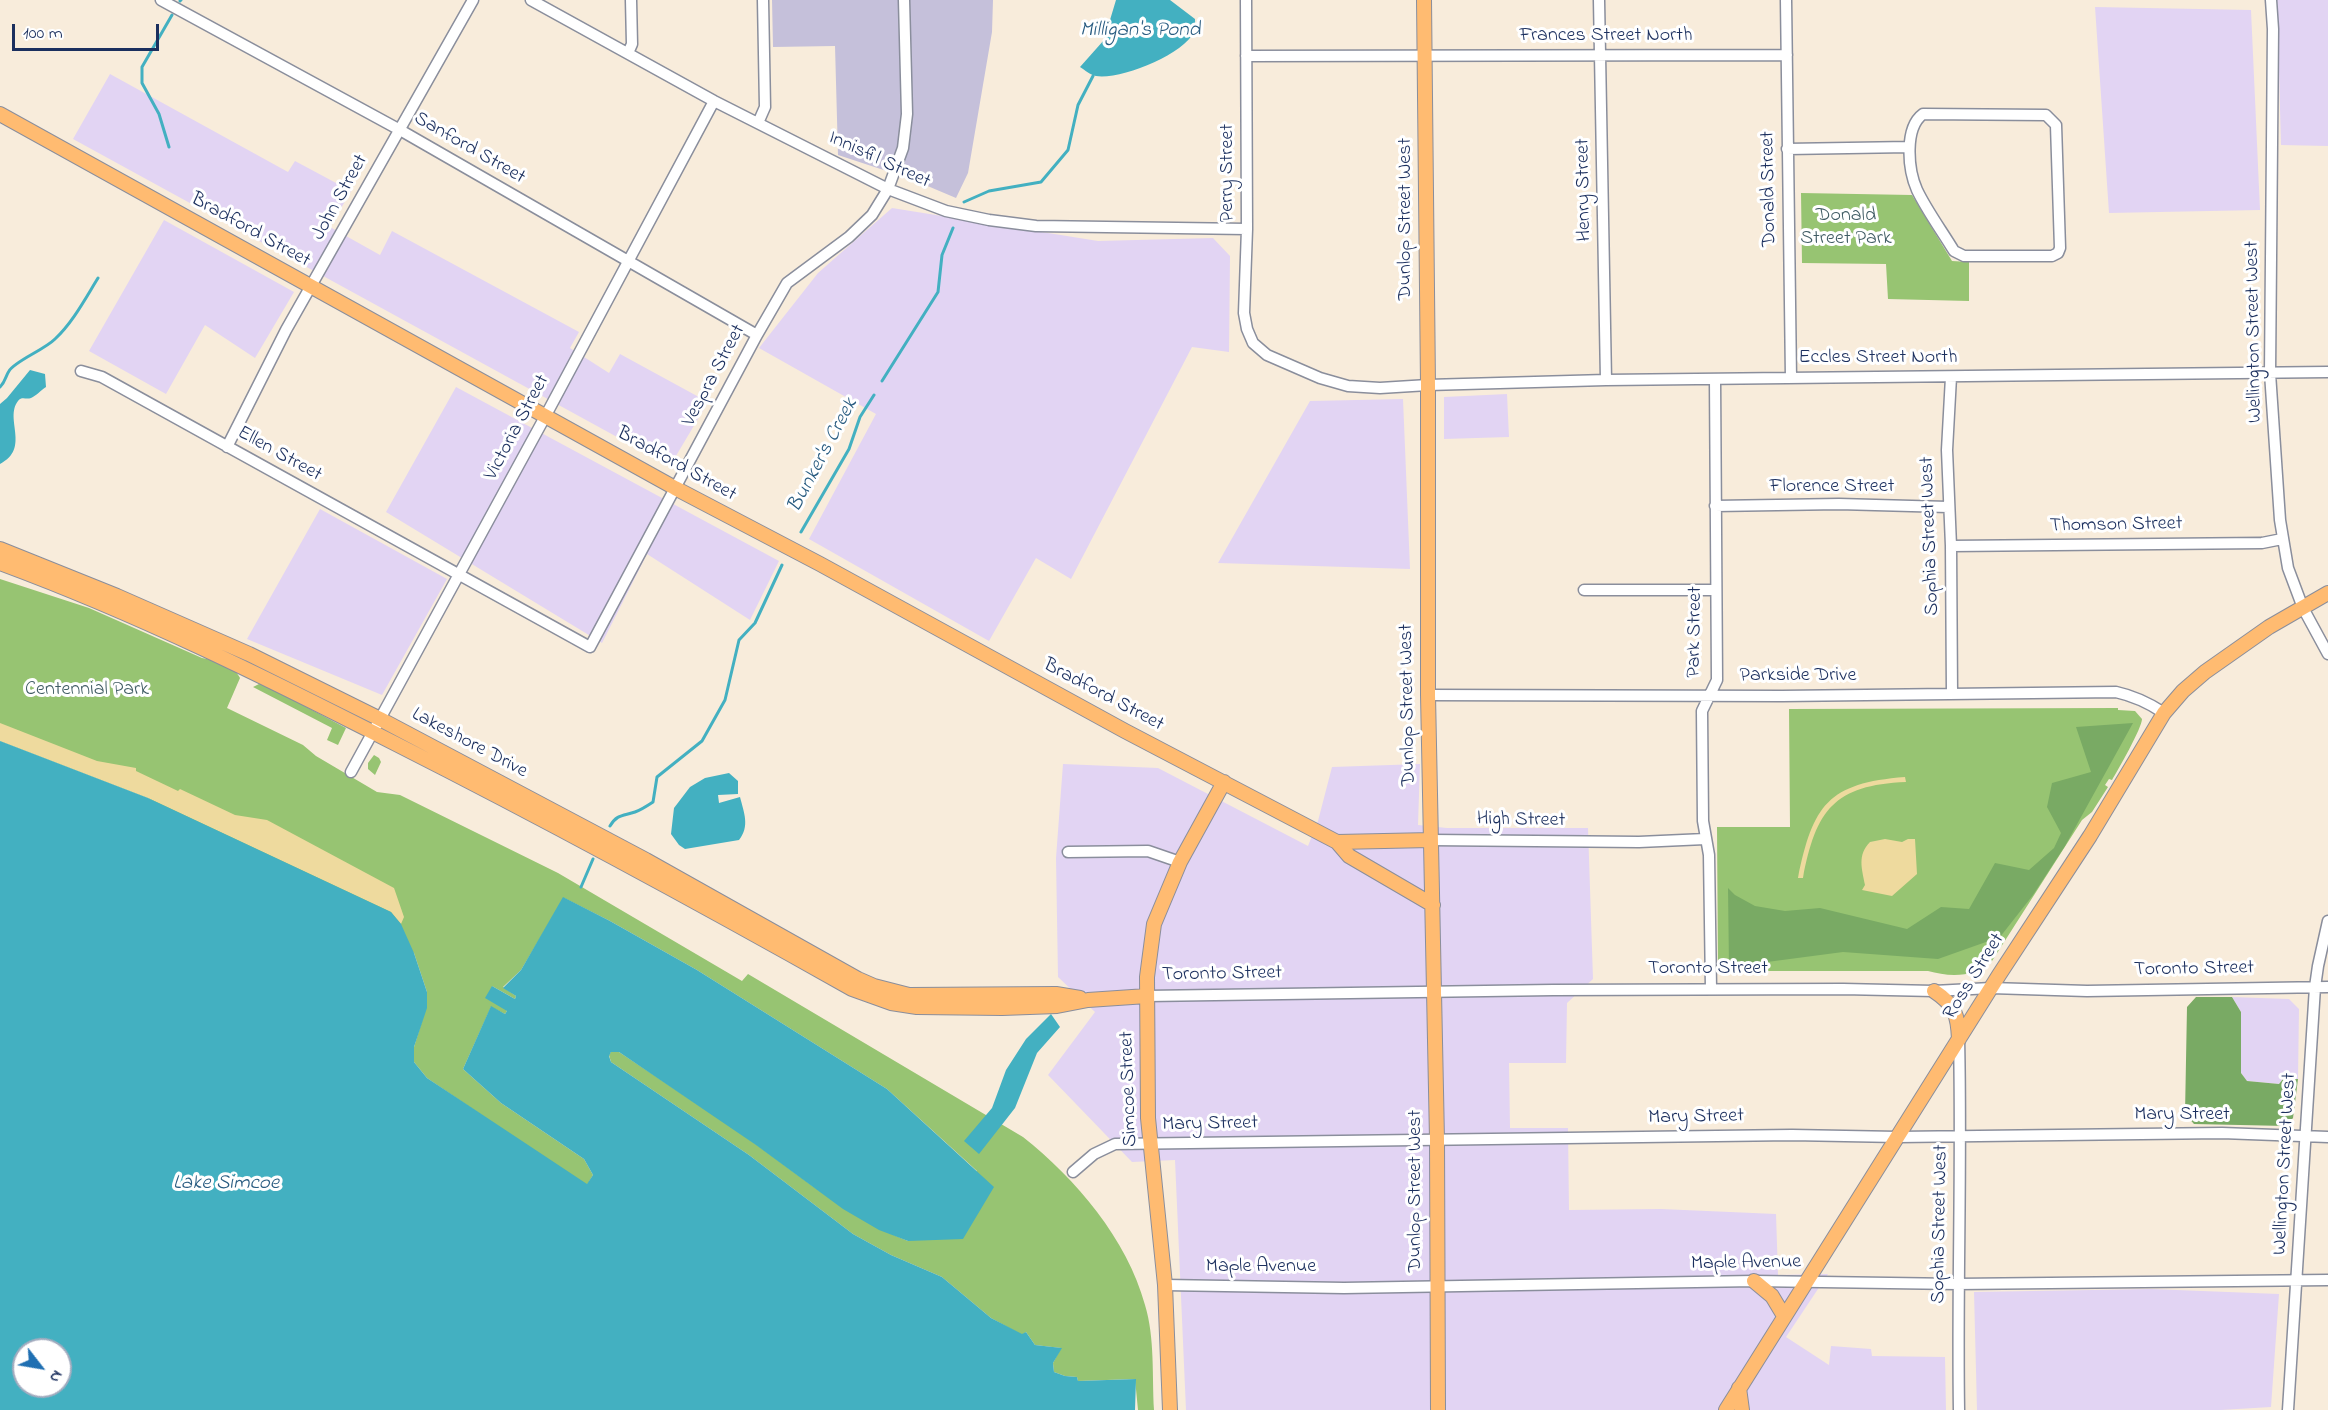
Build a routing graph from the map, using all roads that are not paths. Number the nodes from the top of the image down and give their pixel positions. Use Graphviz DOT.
graph roads {
  1 [pos="161,0"];
  2 [pos="474,0"];
  3 [pos="531,0"];
  4 [pos="631,0"];
  5 [pos="763,0"];
  6 [pos="904,0"];
  7 [pos="1246,0"];
  8 [pos="1424,0"];
  9 [pos="1599,0"];
  10 [pos="1786,0"];
  11 [pos="2271,0"];
  12 [pos="628,53"];
  13 [pos="1787,55"];
  14 [pos="1246,56"];
  15 [pos="1426,56"];
  16 [pos="1600,56"];
  17 [pos="714,101"];
  18 [pos="0,114"];
  19 [pos="758,123"];
  20 [pos="400,130"];
  21 [pos="1909,147"];
  22 [pos="1787,149"];
  23 [pos="888,189"];
  24 [pos="1247,229"];
  25 [pos="628,260"];
  26 [pos="311,287"];
  27 [pos="757,335"];
  28 [pos="1253,343"];
  29 [pos="81,371"];
  30 [pos="2328,372"];
  31 [pos="2270,374"];
  32 [pos="1951,377"];
  33 [pos="1791,378"];
  34 [pos="1715,379"];
  35 [pos="1606,380"];
  36 [pos="1428,385"];
  37 [pos="546,415"];
  38 [pos="227,447"];
  39 [pos="675,488"];
  40 [pos="1715,507"];
  41 [pos="1948,507"];
  42 [pos="2282,539"];
  43 [pos="1951,546"];
  44 [pos="0,549"];
  45 [pos="0,563"];
  46 [pos="459,574"];
  47 [pos="1584,590"];
  48 [pos="1715,590"];
  49 [pos="2328,594"];
  50 [pos="2303,608"];
  51 [pos="2328,654"];
  52 [pos="1710,694"];
  53 [pos="1952,694"];
  54 [pos="1428,695"];
  55 [pos="2164,713"];
  56 [pos="380,719"];
  57 [pos="373,732"];
  58 [pos="351,772"];
  59 [pos="1224,782"];
  60 [pos="1705,839"];
  61 [pos="1431,840"];
  62 [pos="1337,842"];
  63 [pos="1068,852"];
  64 [pos="1180,862"];
  65 [pos="1433,905"];
  66 [pos="2328,921"];
  67 [pos="2316,987"];
  68 [pos="2328,987"];
  69 [pos="1991,988"];
  70 [pos="1711,989"];
  71 [pos="1434,991"];
  72 [pos="1934,991"];
  73 [pos="1147,996"];
  74 [pos="907,1000"];
  75 [pos="1959,1039"];
  76 [pos="1961,1135"];
  77 [pos="1898,1137"];
  78 [pos="2305,1137"];
  79 [pos="2328,1137"];
  80 [pos="1437,1139"];
  81 [pos="1150,1144"];
  82 [pos="1073,1172"];
  83 [pos="2298,1280"];
  84 [pos="2328,1280"];
  85 [pos="1754,1281"];
  86 [pos="1806,1281"];
  87 [pos="1957,1284"];
  88 [pos="1165,1285"];
  89 [pos="1437,1286"];
  90 [pos="1784,1316"];
  91 [pos="1739,1388"];
  92 [pos="1170,1410"];
  93 [pos="1438,1410"];
  94 [pos="1726,1410"];
  95 [pos="1742,1410"];
  96 [pos="1959,1410"];
  97 [pos="2289,1410"];
  1 -- 20 [label="street, Sanford Street"];
  2 -- 20 [label="street, John Street"];
  3 -- 12 [label="street, Innisfil Street"];
  4 -- 12 [label="street"];
  5 -- 19 [label="street"];
  6 -- 23 [label="street, Vespra Street"];
  7 -- 14 [label="street, Perry Street"];
  8 -- 15 [label="main road, Dunlop Street West"];
  9 -- 16 [label="street, Henry Street"];
  10 -- 13 [label="street, Donald Street"];
  11 -- 31 [label="street, Wellington Street West"];
  12 -- 17 [label="street, Innisfil Street"];
  13 -- 16 [label="street, Frances Street North"];
  13 -- 22 [label="street, Donald Street"];
  14 -- 15 [label="street, Frances Street North"];
  14 -- 24 [label="street, Perry Street"];
  15 -- 16 [label="street, Frances Street North"];
  15 -- 36 [label="main road, Dunlop Street West"];
  16 -- 35 [label="street, Henry Street"];
  17 -- 19 [label="street, Innisfil Street"];
  17 -- 25 [label="street, Victoria Street"];
  18 -- 26 [label="main road, Bradford Street"];
  19 -- 23 [label="street, Innisfil Street"];
  20 -- 25 [label="street, Sanford Street"];
  20 -- 26 [label="street, John Street"];
  21 -- 21 [label="street"];
  21 -- 22 [label="street"];
  22 -- 33 [label="street, Donald Street"];
  23 -- 24 [label="street, Innisfil Street"];
  23 -- 27 [label="street, Vespra Street"];
  24 -- 28 [label="street, Perry Street"];
  25 -- 27 [label="street, Sanford Street"];
  25 -- 37 [label="street, Victoria Street"];
  26 -- 37 [label="main road, Bradford Street"];
  26 -- 38 [label="street, John Street"];
  27 -- 39 [label="street, Vespra Street"];
  28 -- 36 [label="street, Eccles Street North"];
  29 -- 38 [label="street, Ellen Street"];
  30 -- 31 [label="street, Eccles Street North"];
  31 -- 32 [label="street, Eccles Street North"];
  31 -- 42 [label="street, Wellington Street West"];
  32 -- 33 [label="street, Eccles Street North"];
  32 -- 41 [label="street, Sophia Street West"];
  33 -- 34 [label="street, Eccles Street North"];
  34 -- 35 [label="street, Eccles Street North"];
  34 -- 40 [label="street, Park Street"];
  35 -- 36 [label="street, Eccles Street North"];
  36 -- 54 [label="main road, Dunlop Street West"];
  37 -- 39 [label="main road, Bradford Street"];
  37 -- 46 [label="street, Victoria Street"];
  38 -- 46 [label="street, Ellen Street"];
  39 -- 46 [label="street, Vespra Street"];
  39 -- 59 [label="main road, Bradford Street"];
  40 -- 41 [label="street, Florence Street"];
  40 -- 48 [label="street, Park Street"];
  41 -- 43 [label="street, Sophia Street West"];
  42 -- 43 [label="street, Thomson Street"];
  42 -- 50 [label="street, Wellington Street West"];
  43 -- 53 [label="street, Sophia Street West"];
  44 -- 56 [label="main road, Lakeshore Drive"];
  45 -- 57 [label="main road"];
  46 -- 56 [label="street, Victoria Street"];
  47 -- 48 [label="street"];
  48 -- 52 [label="street, Park Street"];
  49 -- 50 [label="main road, Ross Street"];
  50 -- 51 [label="street, Wellington Street West"];
  50 -- 55 [label="main road, Ross Street"];
  52 -- 53 [label="street, Parkside Drive"];
  52 -- 54 [label="street, Parkside Drive"];
  52 -- 60 [label="street, Park Street"];
  53 -- 55 [label="street, Parkside Drive"];
  54 -- 61 [label="main road, Dunlop Street West"];
  55 -- 69 [label="main road, Ross Street"];
  56 -- 57 [label="street, Victoria Street"];
  56 -- 74 [label="main road, Lakeshore Drive"];
  57 -- 58 [label="street, Victoria Street"];
  57 -- 74 [label="main road"];
  59 -- 62 [label="main road, Bradford Street"];
  59 -- 64 [label="main road, Simcoe Street"];
  60 -- 61 [label="street, High Street"];
  60 -- 70 [label="street, Park Street"];
  61 -- 62 [label="main road, High Street"];
  61 -- 65 [label="main road, Dunlop Street West"];
  62 -- 65 [label="main road, Bradford Street"];
  63 -- 64 [label="street"];
  64 -- 73 [label="main road, Simcoe Street"];
  65 -- 71 [label="main road, Dunlop Street West"];
  66 -- 67 [label="street, Wellington Street West"];
  67 -- 68 [label="street, Toronto Street"];
  67 -- 69 [label="street, Toronto Street"];
  67 -- 78 [label="street, Wellington Street West"];
  69 -- 72 [label="street, Toronto Street"];
  69 -- 75 [label="main road, Ross Street"];
  70 -- 71 [label="street, Toronto Street"];
  70 -- 72 [label="street, Toronto Street"];
  71 -- 73 [label="street, Toronto Street"];
  71 -- 80 [label="main road, Dunlop Street West"];
  72 -- 75 [label="main road"];
  73 -- 74 [label="main road, Toronto Street"];
  73 -- 81 [label="main road, Simcoe Street"];
  75 -- 76 [label="street, Sophia Street West"];
  75 -- 77 [label="main road, Ross Street"];
  76 -- 77 [label="street, Mary Street"];
  76 -- 78 [label="street, Mary Street"];
  76 -- 87 [label="street, Sophia Street West"];
  77 -- 80 [label="street, Mary Street"];
  77 -- 86 [label="main road, Ross Street"];
  78 -- 79 [label="street, Mary Street"];
  78 -- 83 [label="street, Wellington Street West"];
  80 -- 81 [label="street, Mary Street"];
  80 -- 89 [label="main road, Dunlop Street West"];
  81 -- 82 [label="street, Mary Street"];
  81 -- 88 [label="main road, Simcoe Street"];
  83 -- 84 [label="street, Maple Avenue"];
  83 -- 87 [label="street, Maple Avenue"];
  83 -- 97 [label="street, Wellington Street West"];
  85 -- 86 [label="street, Maple Avenue"];
  85 -- 89 [label="street, Maple Avenue"];
  85 -- 90 [label="main road"];
  86 -- 87 [label="street, Maple Avenue"];
  86 -- 90 [label="main road, Ross Street"];
  87 -- 96 [label="street, Sophia Street West"];
  88 -- 89 [label="street, Maple Avenue"];
  88 -- 92 [label="main road, Simcoe Street"];
  89 -- 93 [label="main road, Dunlop Street West"];
  90 -- 91 [label="main road, Ross Street"];
  91 -- 94 [label="main road, Ross Street"];
  91 -- 95 [label="main road"];
}
